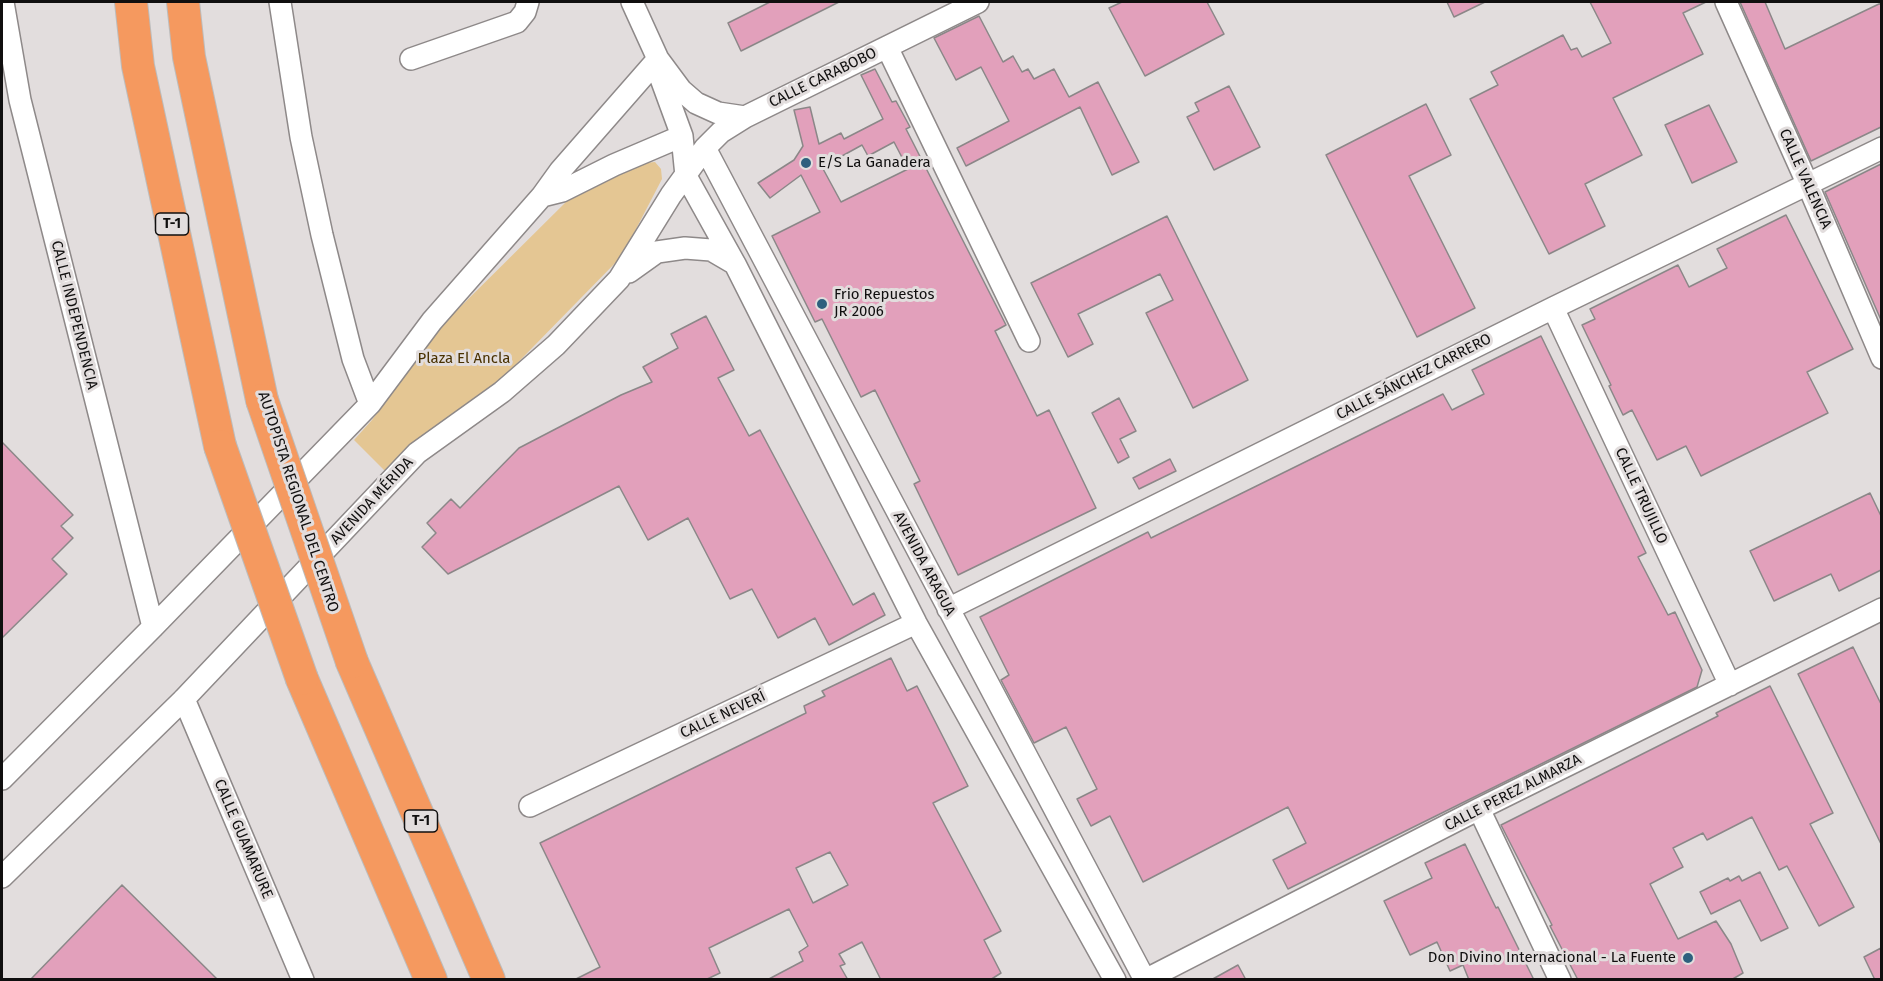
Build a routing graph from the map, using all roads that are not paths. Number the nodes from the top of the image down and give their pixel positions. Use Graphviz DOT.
graph roads {
  1 [pos="3,2"];
  2 [pos="131,2"];
  3 [pos="183,2"];
  4 [pos="280,2"];
  5 [pos="528,2"];
  6 [pos="632,2"];
  7 [pos="978,2"];
  8 [pos="1726,2"];
  9 [pos="887,47"];
  10 [pos="411,59"];
  11 [pos="658,60"];
  12 [pos="745,117"];
  13 [pos="682,136"];
  14 [pos="705,148"];
  15 [pos="1881,148"];
  16 [pos="686,176"];
  17 [pos="1808,184"];
  18 [pos="542,196"];
  19 [pos="735,264"];
  20 [pos="619,279"];
  21 [pos="1553,308"];
  22 [pos="1029,341"];
  23 [pos="1881,358"];
  24 [pos="370,404"];
  25 [pos="948,609"];
  26 [pos="1881,609"];
  27 [pos="916,623"];
  28 [pos="153,627"];
  29 [pos="1730,685"];
  30 [pos="184,699"];
  31 [pos="2,779"];
  32 [pos="530,806"];
  33 [pos="1479,809"];
  34 [pos="2,877"];
  35 [pos="303,980"];
  36 [pos="431,980"];
  37 [pos="489,980"];
  38 [pos="1114,980"];
  39 [pos="1145,980"];
  40 [pos="1560,980"];
  1 -- 28 [label="street, CALLE INDEPENDENCIA"];
  2 -- 36 [label="highway, T-1, bridge"];
  3 -- 37 [label="highway, AUTOPISTA REGIONAL DEL CENTRO / T-1, bridge"];
  4 -- 24 [label="street"];
  5 -- 10 [label="street"];
  6 -- 11 [label="street"];
  7 -- 9 [label="street, CALLE CARABOBO"];
  8 -- 17 [label="street, CALLE VALENCIA"];
  9 -- 12 [label="street, CALLE CARABOBO"];
  9 -- 22 [label="street"];
  11 -- 12 [label="street"];
  11 -- 13 [label="street"];
  11 -- 18 [label="street"];
  12 -- 14 [label="street, CALLE CARABOBO"];
  13 -- 14 [label="street"];
  13 -- 16 [label="street"];
  13 -- 18 [label="street"];
  14 -- 16 [label="street, CALLE CARABOBO"];
  14 -- 25 [label="street, AVENIDA ARAGUA"];
  15 -- 17 [label="street, CALLE SÁNCHEZ CARRERO"];
  16 -- 19 [label="street"];
  16 -- 20 [label="street, AVENIDA MÉRIDA"];
  17 -- 21 [label="street, CALLE SÁNCHEZ CARRERO"];
  17 -- 23 [label="street, CALLE VALENCIA"];
  18 -- 24 [label="street"];
  19 -- 20 [label="street"];
  19 -- 27 [label="street"];
  20 -- 30 [label="street, AVENIDA MÉRIDA"];
  21 -- 25 [label="street, CALLE SÁNCHEZ CARRERO"];
  21 -- 29 [label="street, CALLE TRUJILLO"];
  24 -- 28 [label="street"];
  25 -- 39 [label="street, AVENIDA ARAGUA"];
  26 -- 29 [label="street, CALLE PEREZ ALMARZA"];
  27 -- 32 [label="street, CALLE NEVERÍ"];
  27 -- 38 [label="street"];
  28 -- 31 [label="street"];
  29 -- 33 [label="street, CALLE PEREZ ALMARZA"];
  30 -- 34 [label="street, AVENIDA MÉRIDA"];
  30 -- 35 [label="street, CALLE GUAMARURE"];
  33 -- 39 [label="street, CALLE PEREZ ALMARZA"];
  33 -- 40 [label="street"];
}
